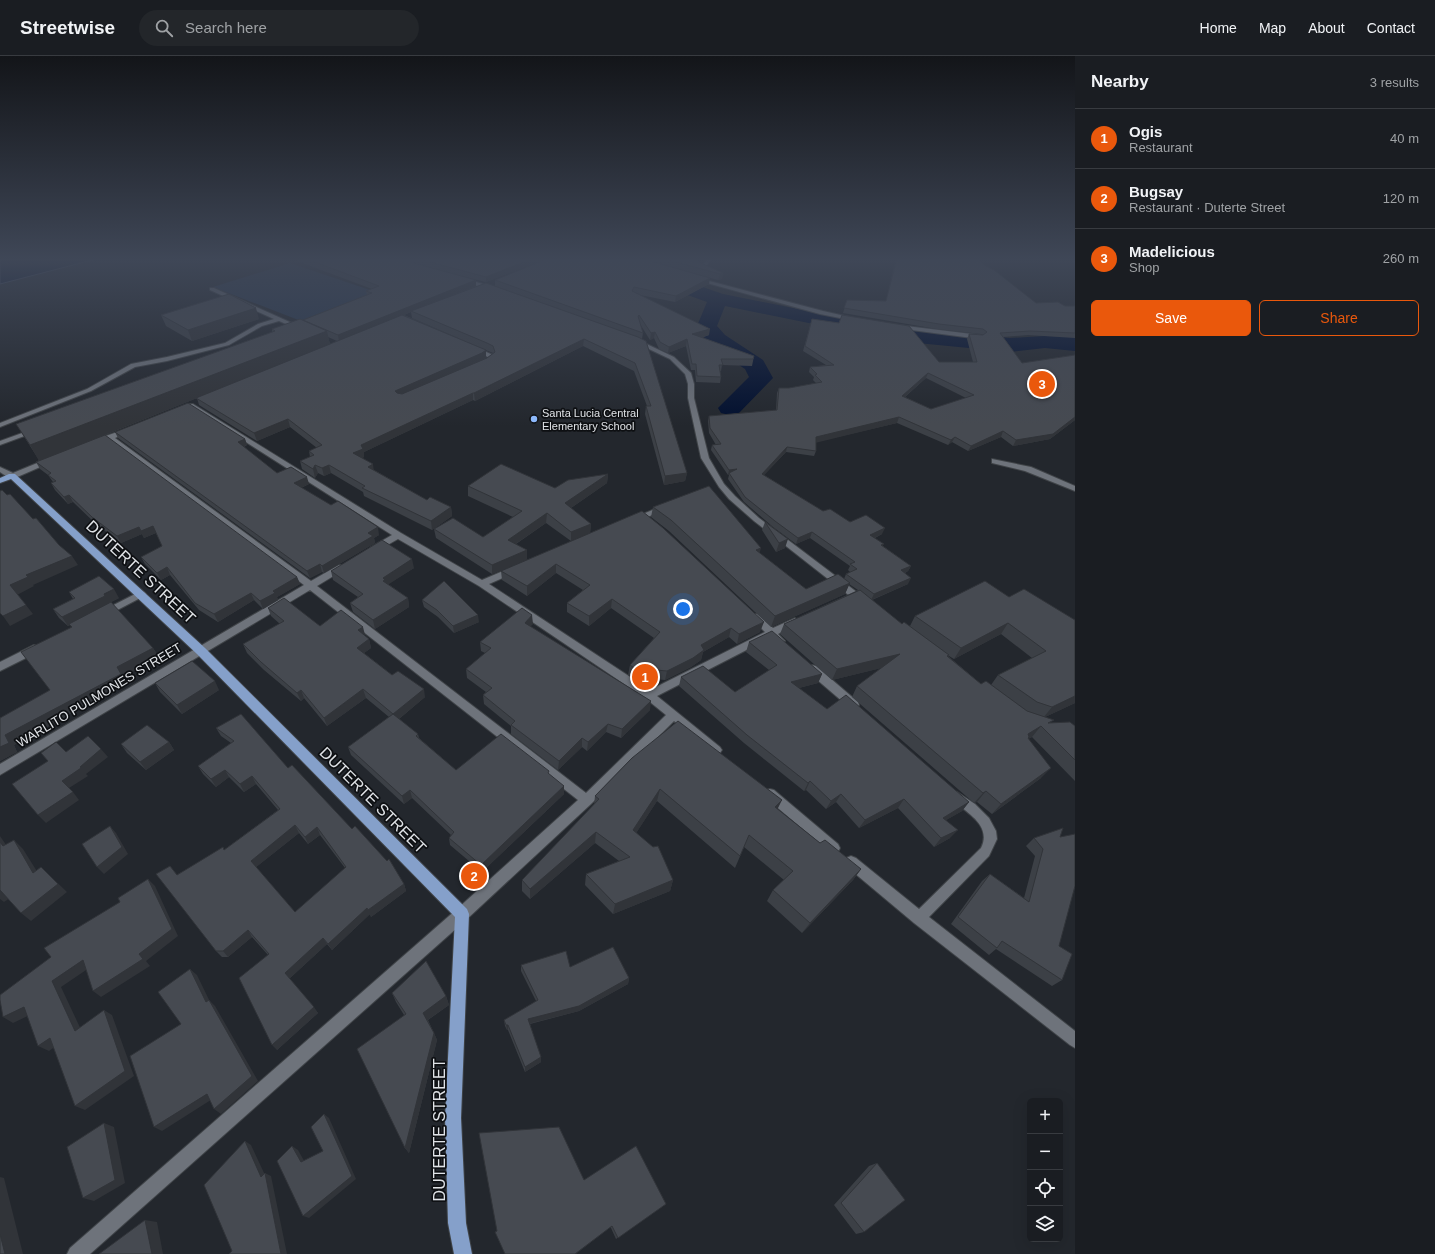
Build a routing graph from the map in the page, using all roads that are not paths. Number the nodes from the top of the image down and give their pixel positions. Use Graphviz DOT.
graph roads {
  1 [pos="268,314"];
  2 [pos="827,314"];
  3 [pos="279,319"];
  4 [pos="857,320"];
  5 [pos="894,326"];
  6 [pos="295,332"];
  7 [pos="626,337"];
  8 [pos="980,337"];
  9 [pos="464,344"];
  10 [pos="476,367"];
  11 [pos="191,405"];
  12 [pos="0,425"];
  13 [pos="137,426"];
  14 [pos="44,427"];
  15 [pos="110,437"];
  16 [pos="0,443"];
  17 [pos="88,446"];
  18 [pos="54,460"];
  19 [pos="995,461"];
  20 [pos="0,469"];
  21 [pos="6,478"];
  22 [pos="1075,489"];
  23 [pos="671,506"];
  24 [pos="642,516"];
  25 [pos="627,523"];
  26 [pos="654,526"];
  27 [pos="398,535"];
  28 [pos="364,555"];
  29 [pos="351,562"];
  30 [pos="518,568"];
  31 [pos="482,584"];
  32 [pos="311,586"];
  33 [pos="141,594"];
  34 [pos="855,595"];
  35 [pos="841,601"];
  36 [pos="868,604"];
  37 [pos="747,610"];
  38 [pos="806,616"];
  39 [pos="92,620"];
  40 [pos="770,633"];
  41 [pos="42,645"];
  42 [pos="788,648"];
  43 [pos="201,651"];
  44 [pos="805,663"];
  45 [pos="0,667"];
  46 [pos="649,696"];
  47 [pos="863,713"];
  48 [pos="673,715"];
  49 [pos="722,756"];
  50 [pos="0,770"];
  51 [pos="759,786"];
  52 [pos="948,789"];
  53 [pos="587,800"];
  54 [pos="462,914"];
  55 [pos="918,918"];
  56 [pos="1075,1040"];
  57 [pos="76,1254"];
  58 [pos="463,1254"];
  1 -- 3 [label="street"];
  2 -- 4 [label="street"];
  3 -- 6 [label="street"];
  3 -- 12 [label="street"];
  5 -- 8 [label="street"];
  7 -- 34 [label="street"];
  9 -- 10 [label="street"];
  11 -- 27 [label="street"];
  13 -- 15 [label="street"];
  14 -- 16 [label="street"];
  15 -- 17 [label="street"];
  15 -- 32 [label="street"];
  18 -- 21 [label="street"];
  19 -- 22 [label="street"];
  20 -- 21 [label="street"];
  21 -- 33 [label="main road, DUTERTE STREET"];
  23 -- 24 [label="street"];
  24 -- 25 [label="street"];
  24 -- 26 [label="street"];
  27 -- 28 [label="street"];
  27 -- 31 [label="street"];
  29 -- 32 [label="street, WARLITO PULMONES STREET"];
  30 -- 31 [label="street"];
  31 -- 46 [label="street"];
  32 -- 43 [label="street, WARLITO PULMONES STREET"];
  32 -- 53 [label="street"];
  33 -- 39 [label="street"];
  33 -- 43 [label="main road, DUTERTE STREET"];
  34 -- 35 [label="street"];
  34 -- 36 [label="street"];
  37 -- 40 [label="street"];
  38 -- 40 [label="street"];
  40 -- 42 [label="street"];
  40 -- 46 [label="street"];
  41 -- 45 [label="street"];
  43 -- 50 [label="street, WARLITO PULMONES STREET"];
  43 -- 54 [label="main road, DUTERTE STREET"];
  44 -- 47 [label="street"];
  46 -- 48 [label="street"];
  48 -- 49 [label="street"];
  48 -- 53 [label="street"];
  51 -- 55 [label="street"];
  52 -- 55 [label="street"];
  53 -- 54 [label="street"];
  54 -- 57 [label="street"];
  54 -- 58 [label="main road, DUTERTE STREET"];
  55 -- 56 [label="street"];
}
